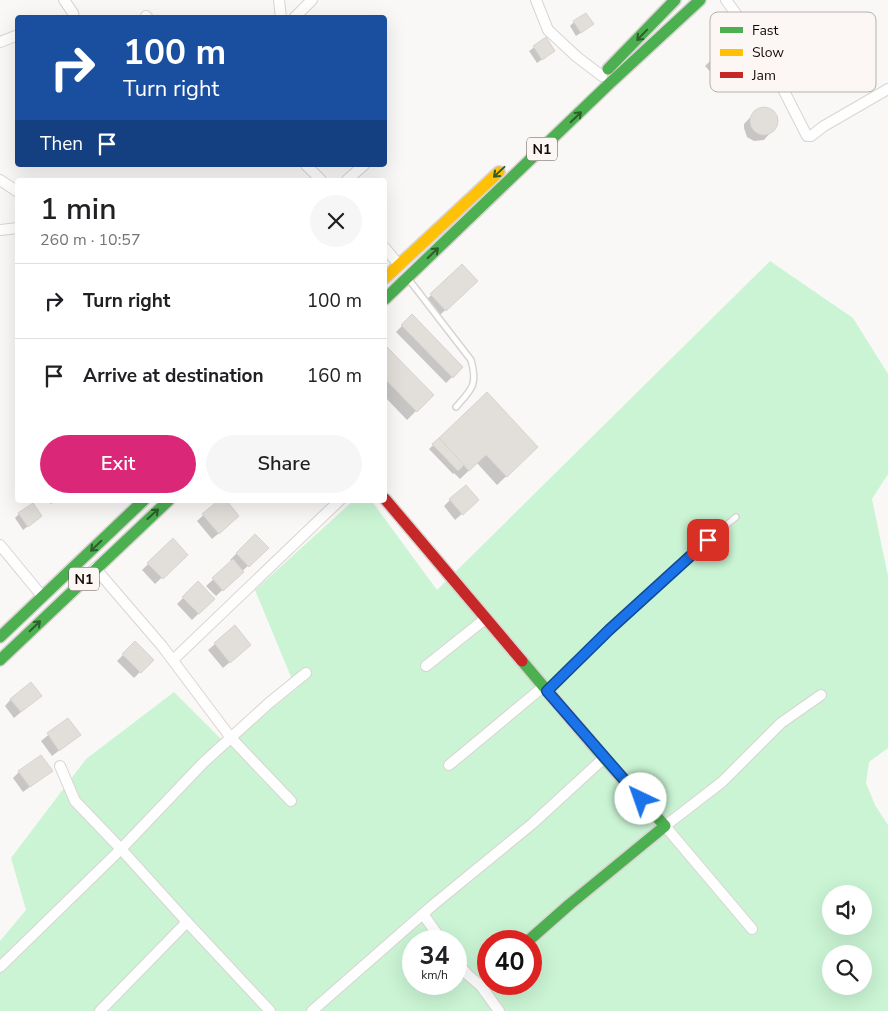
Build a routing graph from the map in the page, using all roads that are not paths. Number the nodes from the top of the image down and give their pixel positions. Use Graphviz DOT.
graph roads {
  1 [pos="64,0"];
  2 [pos="279,0"];
  3 [pos="312,0"];
  4 [pos="536,0"];
  5 [pos="675,0"];
  6 [pos="700,0"];
  7 [pos="726,0"];
  8 [pos="735,12"];
  9 [pos="73,15"];
  10 [pos="281,15"];
  11 [pos="297,15"];
  12 [pos="15,36"];
  13 [pos="0,42"];
  14 [pos="602,76"];
  15 [pos="888,90"];
  16 [pos="784,92"];
  17 [pos="566,110"];
  18 [pos="508,164"];
  19 [pos="308,167"];
  20 [pos="362,167"];
  21 [pos="319,178"];
  22 [pos="348,178"];
  23 [pos="0,180"];
  24 [pos="15,190"];
  25 [pos="15,228"];
  26 [pos="0,230"];
  27 [pos="387,251"];
  28 [pos="399,266"];
  29 [pos="387,276"];
  30 [pos="407,277"];
  31 [pos="387,297"];
  32 [pos="456,407"];
  33 [pos="387,501"];
  34 [pos="141,503"];
  35 [pos="166,503"];
  36 [pos="337,503"];
  37 [pos="736,517"];
  38 [pos="0,545"];
  39 [pos="95,568"];
  40 [pos="42,596"];
  41 [pos="486,618"];
  42 [pos="0,637"];
  43 [pos="0,660"];
  44 [pos="173,660"];
  45 [pos="426,666"];
  46 [pos="306,673"];
  47 [pos="545,689"];
  48 [pos="821,695"];
  49 [pos="231,738"];
  50 [pos="604,758"];
  51 [pos="449,765"];
  52 [pos="60,766"];
  53 [pos="291,801"];
  54 [pos="665,826"];
  55 [pos="121,848"];
  56 [pos="423,914"];
  57 [pos="187,922"];
  58 [pos="752,929"];
  59 [pos="434,930"];
  60 [pos="540,930"];
  61 [pos="0,967"];
  62 [pos="467,974"];
  63 [pos="477,983"];
  64 [pos="487,995"];
  65 [pos="100,1011"];
  66 [pos="270,1011"];
  67 [pos="312,1011"];
  68 [pos="499,1011"];
  1 -- 9 [label="street"];
  2 -- 10 [label="street"];
  3 -- 11 [label="street"];
  4 -- 14 [label="street"];
  5 -- 14 [label="main road, one-way"];
  30 -- 6 [label="main road, N1, one-way"];
  7 -- 8 [label="street"];
  12 -- 13 [label="street"];
  14 -- 17 [label="main road"];
  15 -- 16 [label="street"];
  18 -- 28 [label="main road, N1, one-way"];
  19 -- 21 [label="street"];
  20 -- 22 [label="street"];
  23 -- 24 [label="street"];
  25 -- 26 [label="street"];
  27 -- 28 [label="street"];
  28 -- 29 [label="main road, N1"];
  30 -- 31 [label="main road, N1"];
  30 -- 32 [label="lane"];
  33 -- 41 [label="main road"];
  34 -- 40 [label="main road, N1, one-way"];
  39 -- 35 [label="main road, N1, one-way"];
  36 -- 44 [label="street"];
  37 -- 47 [label="lane"];
  38 -- 40 [label="street"];
  43 -- 39 [label="main road, N1, one-way"];
  39 -- 44 [label="street"];
  40 -- 42 [label="main road, N1"];
  41 -- 45 [label="street"];
  41 -- 47 [label="main road"];
  44 -- 49 [label="street"];
  46 -- 49 [label="street"];
  47 -- 50 [label="main road"];
  47 -- 51 [label="street"];
  48 -- 54 [label="street"];
  49 -- 53 [label="street"];
  49 -- 55 [label="street"];
  50 -- 54 [label="main road"];
  50 -- 56 [label="street"];
  52 -- 55 [label="street"];
  54 -- 58 [label="street"];
  54 -- 60 [label="main road"];
  55 -- 57 [label="street"];
  55 -- 61 [label="street"];
  56 -- 59 [label="street"];
  56 -- 67 [label="street"];
  57 -- 65 [label="street"];
  57 -- 66 [label="street"];
  62 -- 63 [label="street"];
  64 -- 68 [label="street"];
}
